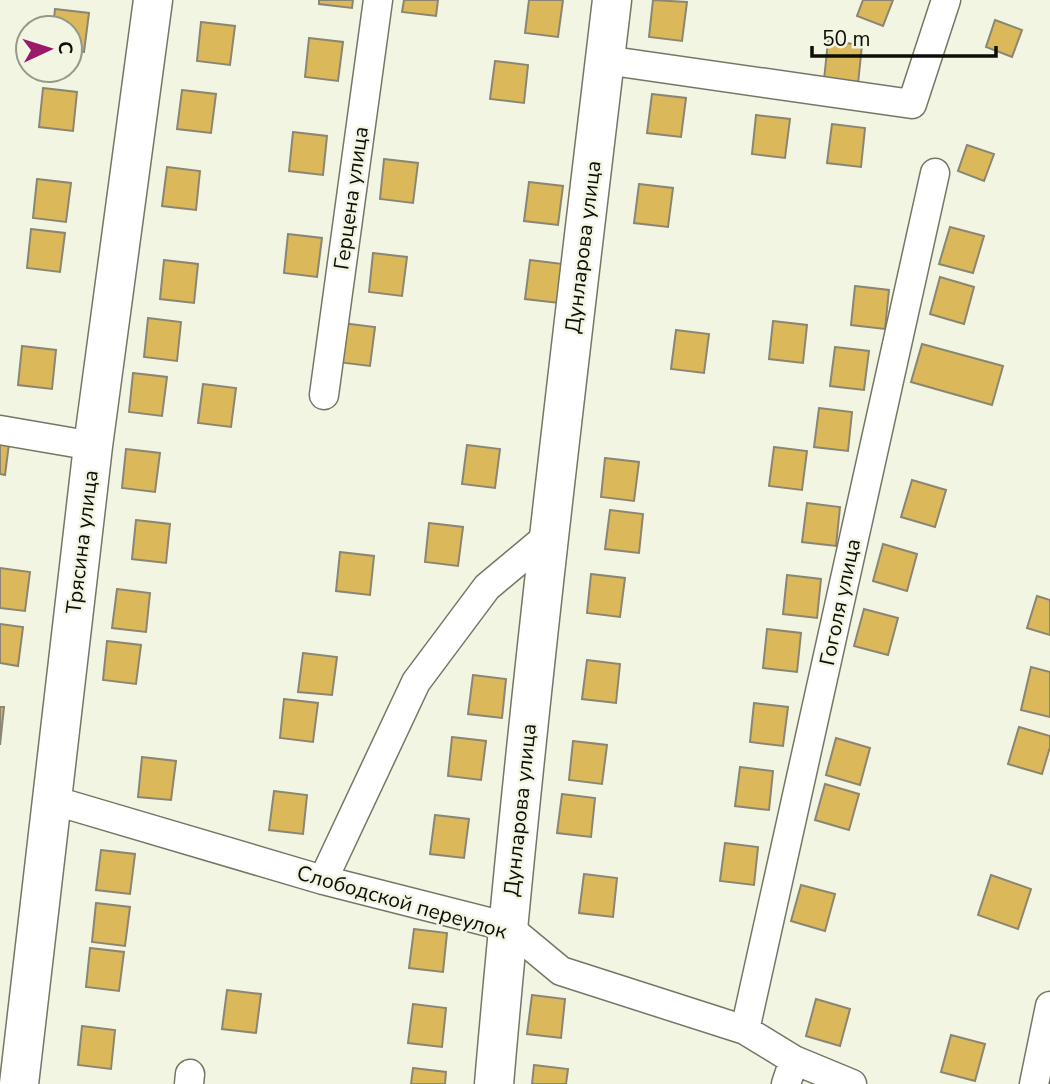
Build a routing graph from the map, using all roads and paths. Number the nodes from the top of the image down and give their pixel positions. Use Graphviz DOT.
graph roads {
  1 [pos="153,0"];
  2 [pos="378,0"];
  3 [pos="612,0"];
  4 [pos="946,0"];
  5 [pos="605,60"];
  6 [pos="935,173"];
  7 [pos="324,395"];
  8 [pos="0,430"];
  9 [pos="93,446"];
  10 [pos="548,536"];
  11 [pos="52,800"];
  12 [pos="323,880"];
  13 [pos="508,927"];
  14 [pos="1050,1006"];
  15 [pos="746,1030"];
  16 [pos="790,1072"];
  17 [pos="19,1084"];
  18 [pos="494,1084"];
  19 [pos="852,1084"];
  20 [pos="1034,1084"];
  1 -- 9 [label="street, Трясина улица"];
  2 -- 7 [label="street, Герцена улица"];
  3 -- 5 [label="street, Дунларова улица"];
  4 -- 5 [label="street"];
  5 -- 10 [label="street, Дунларова улица"];
  6 -- 15 [label="street, Гоголя улица"];
  8 -- 9 [label="street"];
  9 -- 11 [label="street, Трясина улица"];
  10 -- 12 [label="street"];
  10 -- 13 [label="street, Дунларова улица"];
  11 -- 12 [label="street, Слободской переулок"];
  11 -- 17 [label="street, Трясина улица"];
  12 -- 13 [label="street, Слободской переулок"];
  13 -- 15 [label="street, Слободской переулок"];
  13 -- 18 [label="street, Дунларова улица"];
  14 -- 20 [label="street"];
  15 -- 16 [label="street, Слободской переулок"];
  16 -- 19 [label="street, Слободской переулок"];
}
